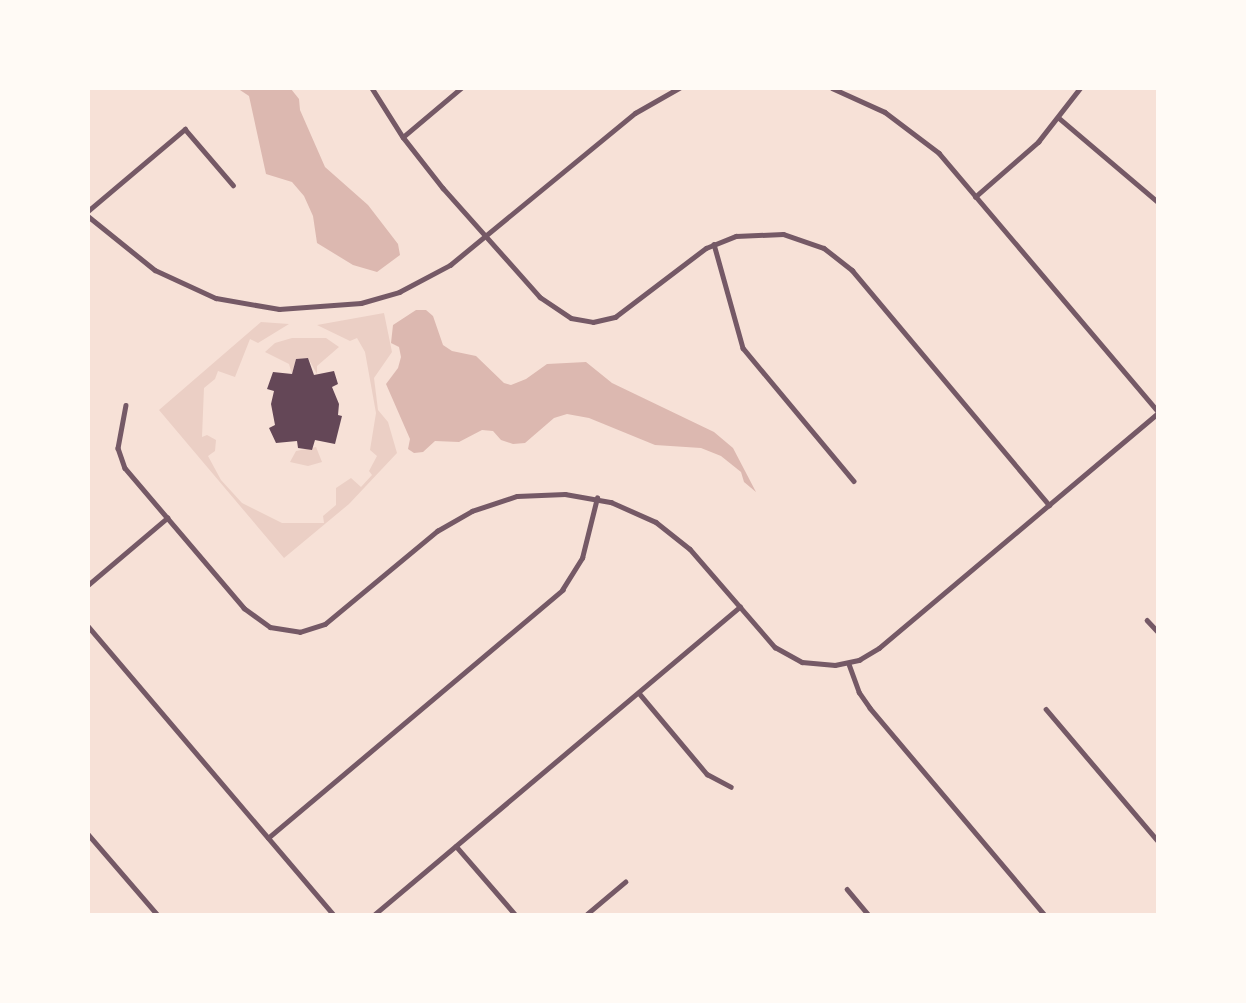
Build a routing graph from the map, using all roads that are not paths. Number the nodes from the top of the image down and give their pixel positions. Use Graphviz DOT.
graph roads {
  1 [pos="372,88"];
  2 [pos="461,88"];
  3 [pos="679,88"];
  4 [pos="832,88"];
  5 [pos="1080,88"];
  6 [pos="1059,118"];
  7 [pos="403,137"];
  8 [pos="233,185"];
  9 [pos="975,197"];
  10 [pos="1158,202"];
  11 [pos="88,211"];
  12 [pos="88,216"];
  13 [pos="488,235"];
  14 [pos="714,244"];
  15 [pos="126,405"];
  16 [pos="1158,412"];
  17 [pos="854,481"];
  18 [pos="597,498"];
  19 [pos="1049,505"];
  20 [pos="167,518"];
  21 [pos="88,585"];
  22 [pos="740,607"];
  23 [pos="1147,620"];
  24 [pos="88,626"];
  25 [pos="1158,632"];
  26 [pos="849,664"];
  27 [pos="639,693"];
  28 [pos="1046,709"];
  29 [pos="732,787"];
  30 [pos="88,834"];
  31 [pos="268,838"];
  32 [pos="1158,841"];
  33 [pos="456,846"];
  34 [pos="626,882"];
  35 [pos="847,889"];
  36 [pos="157,915"];
  37 [pos="333,915"];
  38 [pos="375,915"];
  39 [pos="515,915"];
  40 [pos="587,915"];
  41 [pos="868,915"];
  42 [pos="1044,915"];
  1 -- 7 [label="street"];
  2 -- 7 [label="street"];
  3 -- 13 [label="street"];
  4 -- 9 [label="street"];
  5 -- 6 [label="street"];
  6 -- 9 [label="street"];
  6 -- 10 [label="street"];
  7 -- 13 [label="street"];
  8 -- 11 [label="street"];
  9 -- 16 [label="street"];
  12 -- 13 [label="street"];
  13 -- 14 [label="street"];
  14 -- 17 [label="street"];
  14 -- 19 [label="street"];
  15 -- 20 [label="street"];
  16 -- 19 [label="street"];
  18 -- 20 [label="street"];
  18 -- 22 [label="street"];
  18 -- 31 [label="street"];
  19 -- 26 [label="street"];
  20 -- 21 [label="street"];
  22 -- 26 [label="street"];
  22 -- 27 [label="street"];
  23 -- 25 [label="street"];
  24 -- 31 [label="street"];
  26 -- 42 [label="street"];
  27 -- 29 [label="street"];
  27 -- 33 [label="street"];
  28 -- 32 [label="street"];
  30 -- 36 [label="street"];
  31 -- 37 [label="street"];
  33 -- 38 [label="street"];
  33 -- 39 [label="street"];
  34 -- 40 [label="street"];
  35 -- 41 [label="street"];
}
